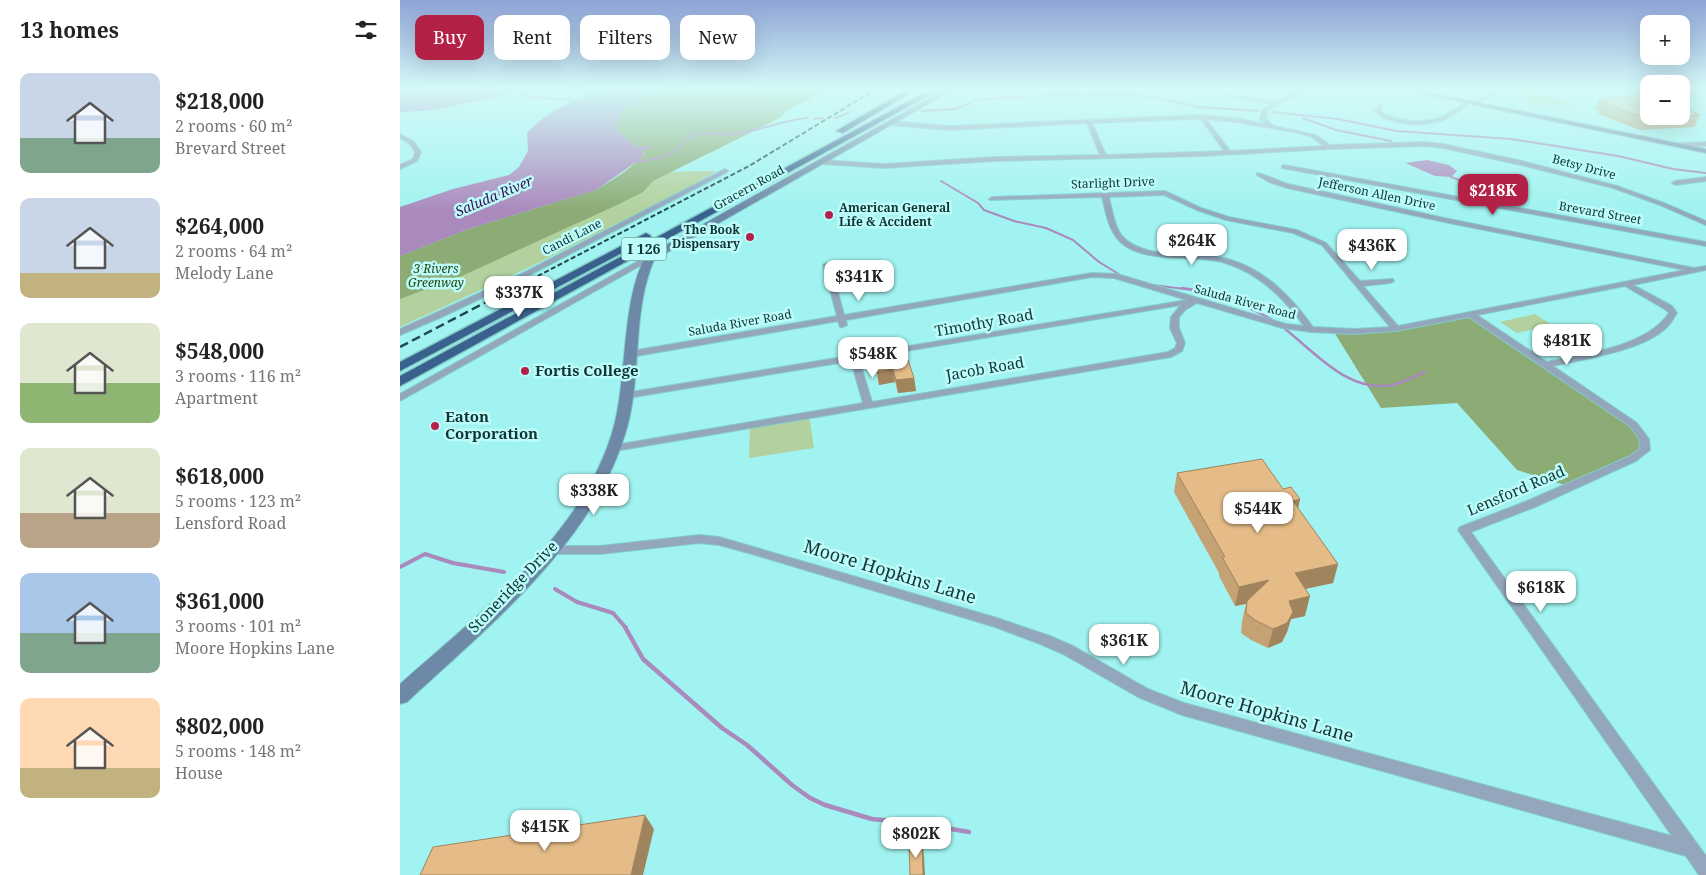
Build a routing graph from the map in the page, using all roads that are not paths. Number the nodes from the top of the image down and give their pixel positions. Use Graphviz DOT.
graph roads {
  1 [pos="843,129"];
  2 [pos="847,129"];
  3 [pos="864,129"];
  4 [pos="880,129"];
  5 [pos="1092,129"];
  6 [pos="1211,129"];
  7 [pos="1278,129"];
  8 [pos="1599,129"];
  9 [pos="834,134"];
  10 [pos="400,136"];
  11 [pos="818,144"];
  12 [pos="1706,144"];
  13 [pos="1680,145"];
  14 [pos="1329,146"];
  15 [pos="1227,151"];
  16 [pos="1706,151"];
  17 [pos="802,153"];
  18 [pos="1104,157"];
  19 [pos="822,162"];
  20 [pos="400,167"];
  21 [pos="1284,167"];
  22 [pos="725,171"];
  23 [pos="1259,174"];
  24 [pos="1706,179"];
  25 [pos="1675,183"];
  26 [pos="1104,195"];
  27 [pos="992,198"];
  28 [pos="1706,223"];
  29 [pos="1706,244"];
  30 [pos="650,258"];
  31 [pos="827,265"];
  32 [pos="1706,268"];
  33 [pos="1697,270"];
  34 [pos="1390,281"];
  35 [pos="1357,284"];
  36 [pos="1627,284"];
  37 [pos="1197,300"];
  38 [pos="1470,314"];
  39 [pos="842,321"];
  40 [pos="1396,329"];
  41 [pos="1311,330"];
  42 [pos="400,332"];
  43 [pos="631,354"];
  44 [pos="855,359"];
  45 [pos="1545,365"];
  46 [pos="400,367"];
  47 [pos="400,382"];
  48 [pos="628,395"];
  49 [pos="400,398"];
  50 [pos="868,405"];
  51 [pos="615,448"];
  52 [pos="552,550"];
  53 [pos="400,696"];
  54 [pos="1691,849"];
  55 [pos="1706,870"];
  1 -- 9 [label="highway"];
  2 -- 17 [label="highway, I 126"];
  3 -- 47 [label="highway, I 126"];
  4 -- 19 [label="street, Gracern Road"];
  5 -- 18 [label="street"];
  6 -- 15 [label="street"];
  7 -- 14 [label="street"];
  8 -- 13 [label="street"];
  10 -- 20 [label="street"];
  11 -- 17 [label="highway"];
  12 -- 13 [label="street"];
  13 -- 16 [label="street"];
  14 -- 15 [label="street, Betsy Drive"];
  14 -- 28 [label="street, Betsy Drive"];
  15 -- 18 [label="street, Betsy Drive"];
  17 -- 46 [label="highway, I 126"];
  18 -- 19 [label="street, Betsy Drive"];
  19 -- 30 [label="street, Gracern Road"];
  21 -- 29 [label="street, Brevard Street"];
  22 -- 42 [label="street, Candi Lane"];
  23 -- 33 [label="street, Jefferson Allen Drive"];
  24 -- 25 [label="street"];
  26 -- 27 [label="street, Starlight Drive"];
  26 -- 35 [label="street, Starlight Drive"];
  26 -- 41 [label="street"];
  30 -- 43 [label="street, Stoneridge Drive"];
  30 -- 49 [label="street, Gracern Road"];
  31 -- 39 [label="street"];
  32 -- 33 [label="street, Saluda River Road"];
  33 -- 36 [label="street, Saluda River Road"];
  34 -- 35 [label="street"];
  35 -- 40 [label="street, Starlight Drive"];
  36 -- 38 [label="street, Saluda River Road"];
  36 -- 45 [label="street"];
  37 -- 39 [label="street, Saluda River Road"];
  37 -- 41 [label="street, Saluda River Road"];
  37 -- 44 [label="street, Timothy Road"];
  37 -- 50 [label="street, Jacob Road"];
  38 -- 40 [label="street, Saluda River Road"];
  38 -- 45 [label="street, Lensford Road"];
  39 -- 43 [label="street, Saluda River Road"];
  40 -- 41 [label="street, Saluda River Road"];
  43 -- 48 [label="street, Stoneridge Drive"];
  44 -- 48 [label="street, Timothy Road"];
  44 -- 50 [label="street"];
  45 -- 54 [label="street, Lensford Road"];
  48 -- 51 [label="street, Stoneridge Drive"];
  50 -- 51 [label="street, Jacob Road"];
  51 -- 52 [label="street, Stoneridge Drive"];
  52 -- 53 [label="street, Stoneridge Drive"];
  52 -- 54 [label="street, Moore Hopkins Lane"];
  54 -- 55 [label="street, Lensford Road"];
}
